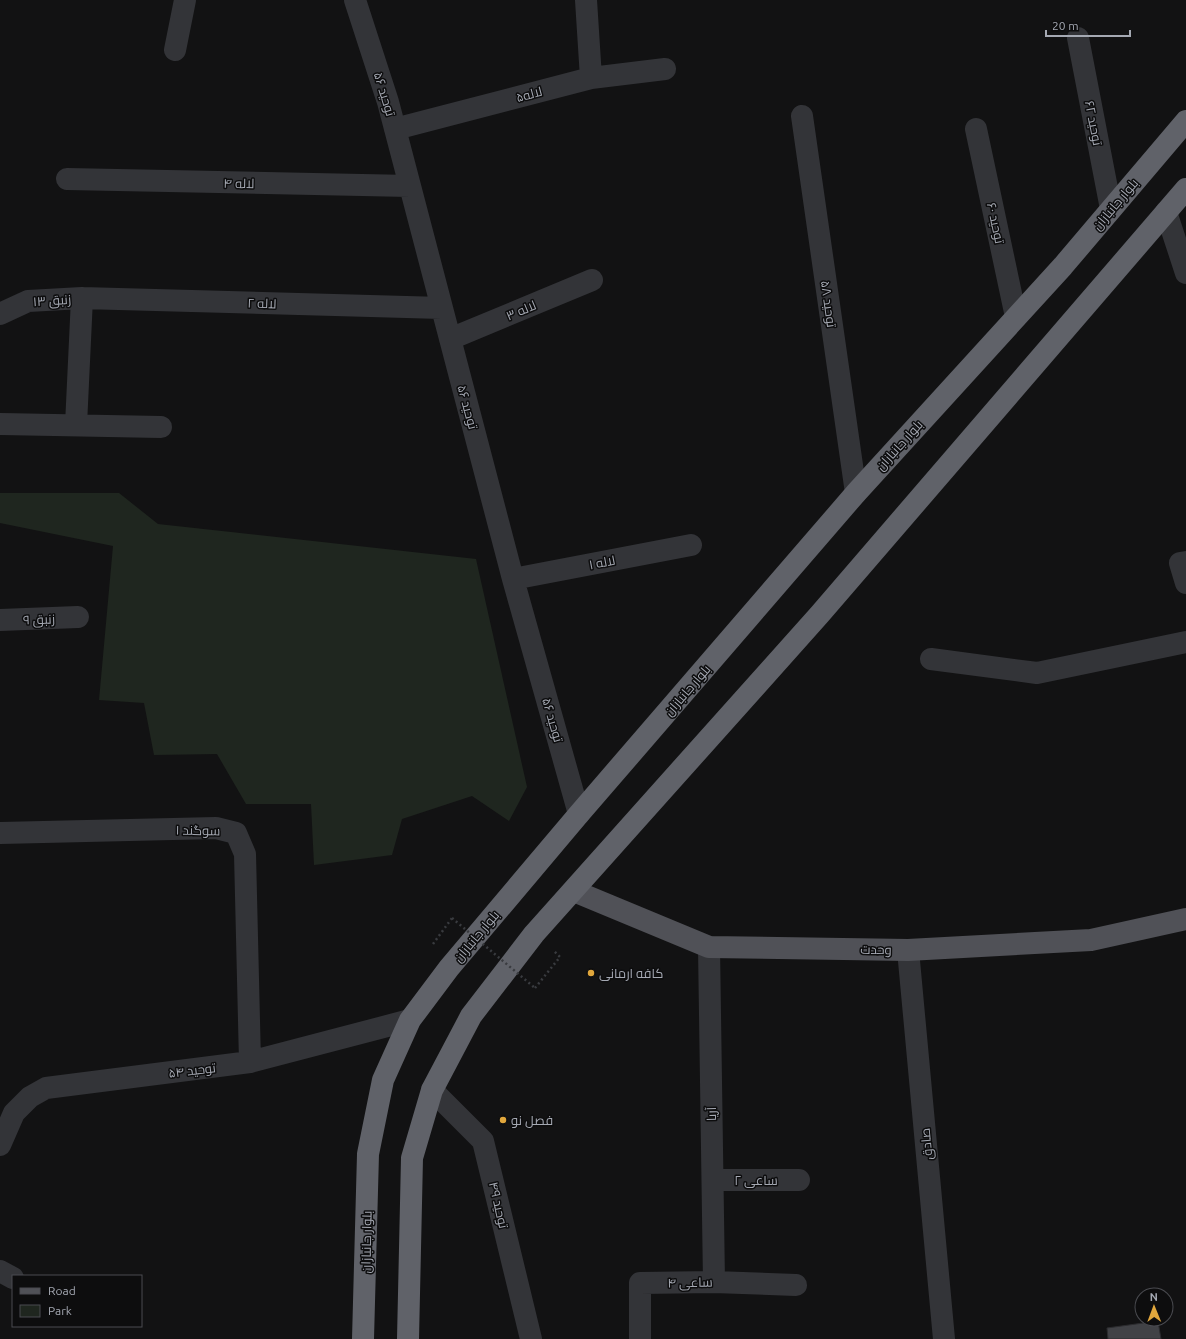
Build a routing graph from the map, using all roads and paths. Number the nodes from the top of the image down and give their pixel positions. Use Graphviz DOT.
graph roads {
  1 [pos="185,0"];
  2 [pos="355,0"];
  3 [pos="586,0"];
  4 [pos="1078,38"];
  5 [pos="175,50"];
  6 [pos="665,69"];
  7 [pos="591,78"];
  8 [pos="802,116"];
  9 [pos="1186,121"];
  10 [pos="976,128"];
  11 [pos="395,129"];
  12 [pos="68,179"];
  13 [pos="410,186"];
  14 [pos="1186,189"];
  15 [pos="1111,209"];
  16 [pos="1166,212"];
  17 [pos="1186,274"];
  18 [pos="592,280"];
  19 [pos="82,298"];
  20 [pos="442,308"];
  21 [pos="0,314"];
  22 [pos="1016,317"];
  23 [pos="450,339"];
  24 [pos="1,424"];
  25 [pos="76,425"];
  26 [pos="161,427"];
  27 [pos="856,493"];
  28 [pos="691,545"];
  29 [pos="513,579"];
  30 [pos="78,617"];
  31 [pos="0,620"];
  32 [pos="1186,642"];
  33 [pos="931,659"];
  34 [pos="579,814"];
  35 [pos="0,833"];
  36 [pos="574,891"];
  37 [pos="1186,919"];
  38 [pos="433,945"];
  39 [pos="709,947"];
  40 [pos="908,950"];
  41 [pos="560,957"];
  42 [pos="410,1020"];
  43 [pos="250,1062"];
  44 [pos="432,1090"];
  45 [pos="0,1145"];
  46 [pos="712,1180"];
  47 [pos="799,1180"];
  48 [pos="0,1271"];
  49 [pos="12,1277"];
  50 [pos="714,1282"];
  51 [pos="796,1285"];
  52 [pos="363,1339"];
  53 [pos="408,1339"];
  54 [pos="531,1339"];
  55 [pos="640,1339"];
  56 [pos="944,1339"];
  1 -- 5 [label="street"];
  2 -- 11 [label="street, توحید ۵۶"];
  3 -- 7 [label="street"];
  4 -- 15 [label="street, توحید ۶۲"];
  6 -- 7 [label="street, لاله۵"];
  7 -- 11 [label="street, لاله۵"];
  8 -- 27 [label="street, توحید ۵۸"];
  9 -- 15 [label="highway, بلوار جانبازان"];
  10 -- 22 [label="street, توحید ۶۰"];
  11 -- 13 [label="street, توحید ۵۶"];
  12 -- 13 [label="street, لاله ۴"];
  13 -- 20 [label="street, توحید ۵۶"];
  14 -- 16 [label="highway"];
  15 -- 22 [label="highway, بلوار جانبازان"];
  16 -- 17 [label="street"];
  16 -- 36 [label="highway"];
  18 -- 23 [label="street, لاله ۳"];
  19 -- 20 [label="street, لاله ۲"];
  19 -- 21 [label="street, زنبق ۱۳"];
  19 -- 25 [label="street"];
  20 -- 23 [label="street, توحید ۵۶"];
  22 -- 27 [label="highway, بلوار جانبازان"];
  23 -- 29 [label="street, توحید ۵۶"];
  24 -- 25 [label="street"];
  25 -- 26 [label="street"];
  27 -- 34 [label="highway, بلوار جانبازان"];
  28 -- 29 [label="street, لاله ۱"];
  29 -- 34 [label="street, توحید ۵۶"];
  30 -- 31 [label="street, زنبق ۹"];
  32 -- 33 [label="street"];
  34 -- 42 [label="highway, بلوار جانبازان"];
  35 -- 43 [label="street, سوگند ۱"];
  36 -- 39 [label="main road, وحدت"];
  36 -- 44 [label="highway"];
  37 -- 40 [label="main road, وحدت"];
  38 -- 41 [label="path, bridge"];
  39 -- 40 [label="main road, وحدت"];
  39 -- 46 [label="street, آریا"];
  40 -- 56 [label="street, صادق"];
  42 -- 43 [label="street, توحید ۵۴"];
  42 -- 52 [label="highway, بلوار جانبازان"];
  43 -- 45 [label="street, توحید ۵۴"];
  44 -- 53 [label="highway"];
  44 -- 54 [label="street, توحید ۴۹"];
  46 -- 47 [label="street, ساعی ۲"];
  46 -- 50 [label="street, آریا"];
  48 -- 49 [label="street"];
  50 -- 51 [label="street, ساعی ۴"];
  50 -- 55 [label="street, ساعی ۴"];
}
